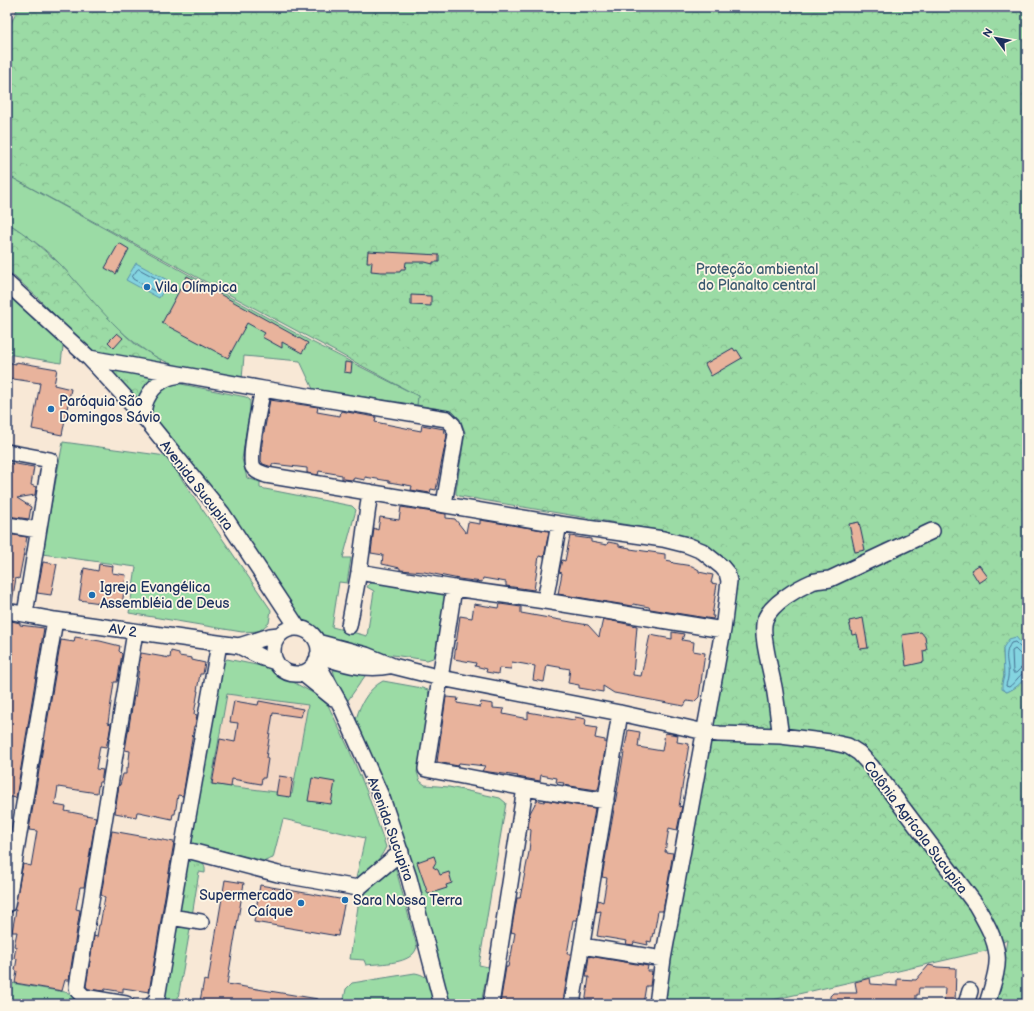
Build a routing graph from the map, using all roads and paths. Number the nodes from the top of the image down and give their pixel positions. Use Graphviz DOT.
graph roads {
  1 [pos="7,283"];
  2 [pos="92,359"];
  3 [pos="184,375"];
  4 [pos="263,389"];
  5 [pos="143,414"];
  6 [pos="7,452"];
  7 [pos="370,492"];
  8 [pos="444,504"];
  9 [pos="559,524"];
  10 [pos="7,525"];
  11 [pos="38,530"];
  12 [pos="932,531"];
  13 [pos="359,572"];
  14 [pos="454,588"];
  15 [pos="545,601"];
  16 [pos="7,611"];
  17 [pos="288,613"];
  18 [pos="25,614"];
  19 [pos="55,620"];
  20 [pos="349,626"];
  21 [pos="298,628"];
  22 [pos="723,630"];
  23 [pos="135,632"];
  24 [pos="281,634"];
  25 [pos="219,644"];
  26 [pos="239,646"];
  27 [pos="318,650"];
  28 [pos="276,662"];
  29 [pos="302,673"];
  30 [pos="441,678"];
  31 [pos="340,704"];
  32 [pos="620,713"];
  33 [pos="354,723"];
  34 [pos="705,732"];
  35 [pos="781,736"];
  36 [pos="525,788"];
  37 [pos="606,801"];
  38 [pos="183,849"];
  39 [pos="401,852"];
  40 [pos="7,905"];
  41 [pos="171,917"];
  42 [pos="201,922"];
  43 [pos="582,946"];
  44 [pos="663,959"];
  45 [pos="126,1004"];
  46 [pos="153,1004"];
  47 [pos="442,1004"];
  48 [pos="448,1004"];
  49 [pos="491,1004"];
  50 [pos="572,1004"];
  51 [pos="657,1004"];
  52 [pos="987,1004"];
  1 -- 2 [label="street, Avenida Sucupira"];
  2 -- 3 [label="street"];
  2 -- 5 [label="street, Avenida Sucupira"];
  3 -- 4 [label="street"];
  3 -- 5 [label="street"];
  4 -- 7 [label="street"];
  4 -- 8 [label="street"];
  5 -- 17 [label="street, Avenida Sucupira"];
  5 -- 27 [label="street"];
  6 -- 11 [label="street"];
  7 -- 8 [label="street"];
  7 -- 13 [label="street"];
  8 -- 9 [label="street"];
  9 -- 15 [label="street"];
  9 -- 22 [label="street"];
  10 -- 11 [label="street"];
  11 -- 18 [label="street"];
  12 -- 35 [label="street"];
  13 -- 14 [label="street"];
  13 -- 20 [label="street"];
  14 -- 15 [label="street"];
  14 -- 30 [label="street"];
  15 -- 22 [label="street"];
  16 -- 18 [label="street, AV 2"];
  17 -- 21 [label="street, Avenida Sucupira"];
  17 -- 24 [label="street"];
  18 -- 19 [label="street, AV 2"];
  19 -- 23 [label="street, AV 2"];
  19 -- 40 [label="street"];
  21 -- 24 [label="street"];
  21 -- 27 [label="street"];
  22 -- 34 [label="street"];
  23 -- 25 [label="street, AV 2"];
  23 -- 45 [label="street"];
  24 -- 26 [label="street, AV 2"];
  24 -- 28 [label="street"];
  25 -- 26 [label="street, AV 2"];
  25 -- 38 [label="street"];
  26 -- 28 [label="street, AV 2"];
  27 -- 29 [label="street"];
  27 -- 30 [label="street, Colônia Agrícola Sucupira"];
  27 -- 31 [label="street, Avenida Sucupira"];
  28 -- 29 [label="street"];
  29 -- 31 [label="street, Avenida Sucupira"];
  30 -- 32 [label="street, Colônia Agrícola Sucupira"];
  30 -- 36 [label="street"];
  31 -- 39 [label="street, Avenida Sucupira"];
  32 -- 34 [label="street, Colônia Agrícola Sucupira"];
  32 -- 37 [label="street"];
  33 -- 48 [label="street"];
  34 -- 35 [label="street, Colônia Agrícola Sucupira"];
  34 -- 44 [label="street"];
  35 -- 52 [label="street, Colônia Agrícola Sucupira"];
  36 -- 37 [label="street"];
  36 -- 49 [label="street"];
  37 -- 43 [label="street"];
  38 -- 39 [label="street"];
  38 -- 41 [label="street"];
  39 -- 47 [label="street, Avenida Sucupira"];
  41 -- 42 [label="street"];
  41 -- 46 [label="street"];
  43 -- 44 [label="street"];
  43 -- 50 [label="street"];
  44 -- 51 [label="street"];
}
